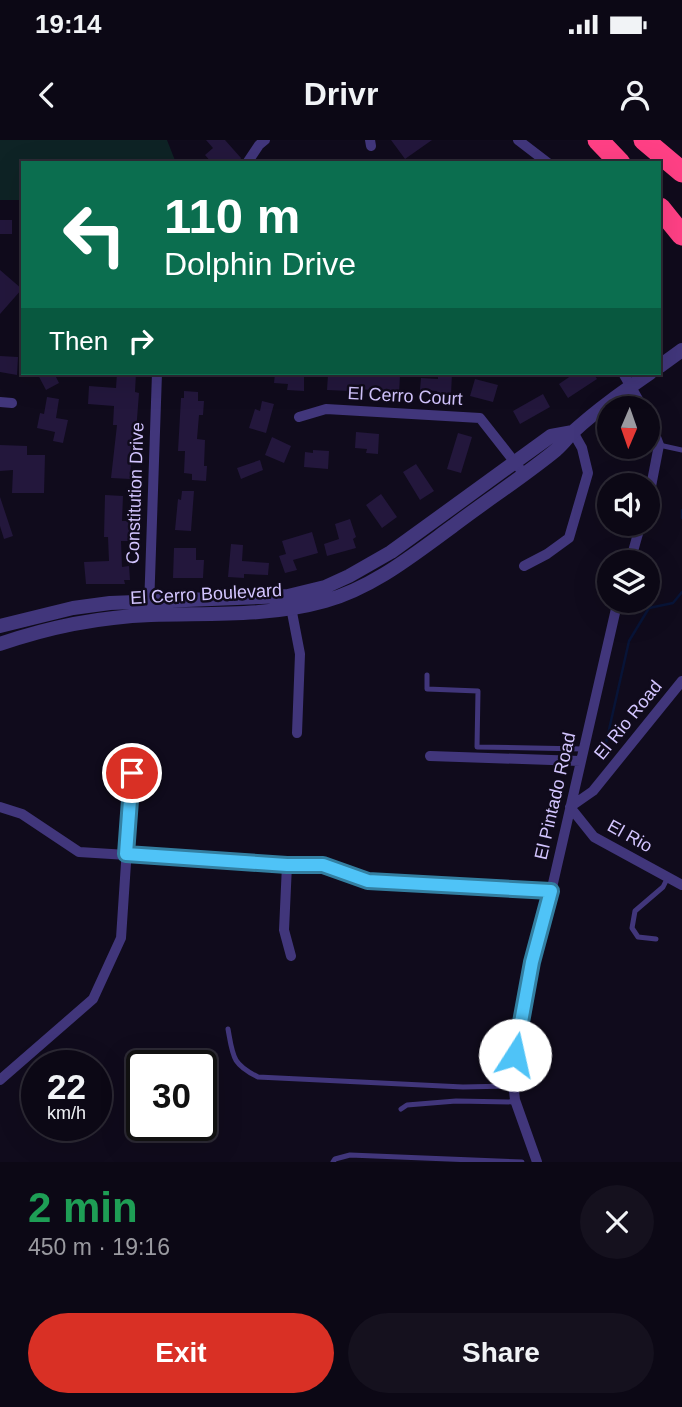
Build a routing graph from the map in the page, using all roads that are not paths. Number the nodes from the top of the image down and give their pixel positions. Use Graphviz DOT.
graph roads {
  1 [pos="518,140"];
  2 [pos="598,140"];
  3 [pos="644,140"];
  4 [pos="259,142"];
  5 [pos="248,161"];
  6 [pos="545,161"];
  7 [pos="618,161"];
  8 [pos="682,172"];
  9 [pos="661,209"];
  10 [pos="682,235"];
  11 [pos="682,350"];
  12 [pos="661,365"];
  13 [pos="157,375"];
  14 [pos="624,375"];
  15 [pos="647,375"];
  16 [pos="630,387"];
  17 [pos="635,396"];
  18 [pos="299,416"];
  19 [pos="573,432"];
  20 [pos="660,445"];
  21 [pos="682,450"];
  22 [pos="514,461"];
  23 [pos="524,474"];
  24 [pos="524,566"];
  25 [pos="149,600"];
  26 [pos="290,603"];
  27 [pos="615,613"];
  28 [pos="150,615"];
  29 [pos="0,626"];
  30 [pos="0,643"];
  31 [pos="427,675"];
  32 [pos="682,681"];
  33 [pos="297,733"];
  34 [pos="583,749"];
  35 [pos="430,755"];
  36 [pos="580,761"];
  37 [pos="132,773"];
  38 [pos="0,807"];
  39 [pos="570,807"];
  40 [pos="126,854"];
  41 [pos="287,865"];
  42 [pos="668,877"];
  43 [pos="682,885"];
  44 [pos="551,891"];
  45 [pos="656,939"];
  46 [pos="291,956"];
  47 [pos="228,1029"];
  48 [pos="0,1080"];
  49 [pos="514,1086"];
  50 [pos="516,1101"];
  51 [pos="401,1109"];
  52 [pos="333,1162"];
  53 [pos="523,1162"];
  54 [pos="537,1162"];
  1 -- 6 [label="street"];
  2 -- 7 [label="highway"];
  3 -- 8 [label="highway"];
  4 -- 5 [label="street"];
  9 -- 10 [label="highway"];
  11 -- 12 [label="street"];
  13 -- 25 [label="street, Constitution Drive"];
  14 -- 16 [label="street"];
  15 -- 16 [label="street, El Cerro Boulevard"];
  16 -- 17 [label="street"];
  16 -- 19 [label="street, El Cerro Boulevard"];
  18 -- 22 [label="street, El Cerro Court"];
  19 -- 22 [label="street, El Cerro Boulevard"];
  19 -- 23 [label="street, El Cerro Boulevard"];
  19 -- 24 [label="street"];
  20 -- 21 [label="lane"];
  22 -- 23 [label="street, El Cerro Court"];
  22 -- 26 [label="street, El Cerro Boulevard"];
  23 -- 26 [label="street, El Cerro Boulevard"];
  25 -- 26 [label="street, El Cerro Boulevard"];
  25 -- 28 [label="street, Constitution Drive"];
  25 -- 29 [label="street, El Cerro Boulevard"];
  26 -- 28 [label="street, El Cerro Boulevard"];
  26 -- 33 [label="street"];
  27 -- 34 [label="street, El Pintado Road"];
  28 -- 30 [label="street, El Cerro Boulevard"];
  31 -- 34 [label="lane"];
  32 -- 39 [label="street, El Rio Road"];
  34 -- 36 [label="street, El Pintado Road"];
  35 -- 36 [label="street"];
  36 -- 39 [label="street, El Pintado Road"];
  37 -- 40 [label="street"];
  38 -- 40 [label="street"];
  39 -- 42 [label="street, El Rio"];
  39 -- 44 [label="street, El Pintado Road"];
  40 -- 41 [label="street"];
  40 -- 48 [label="street"];
  41 -- 44 [label="street"];
  41 -- 46 [label="street"];
  42 -- 43 [label="street, El Rio"];
  42 -- 45 [label="lane"];
  44 -- 49 [label="street, El Pintado Road"];
  47 -- 49 [label="lane"];
  49 -- 50 [label="street, El Pintado Road"];
  50 -- 51 [label="lane"];
  50 -- 54 [label="street, El Pintado Road"];
  52 -- 53 [label="lane"];
}
